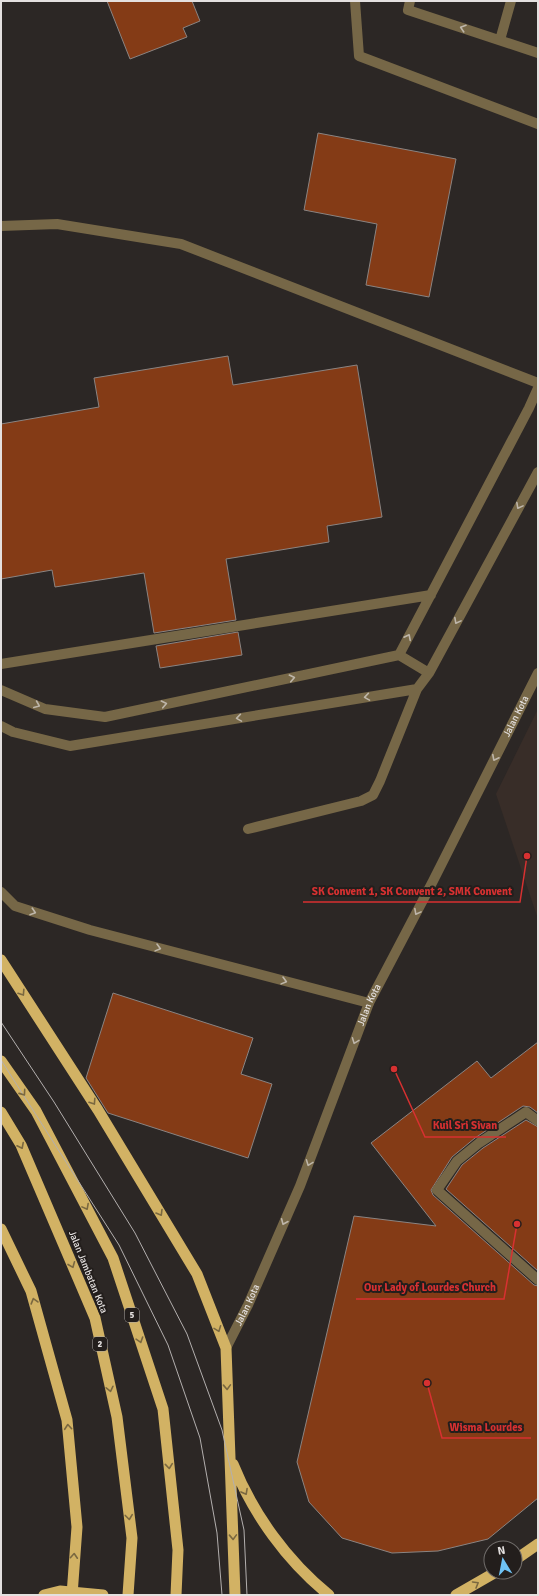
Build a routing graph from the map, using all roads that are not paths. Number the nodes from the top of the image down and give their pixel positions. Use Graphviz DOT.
graph roads {
  1 [pos="355,1"];
  2 [pos="410,1"];
  3 [pos="511,1"];
  4 [pos="500,40"];
  5 [pos="538,52"];
  6 [pos="538,123"];
  7 [pos="1,226"];
  8 [pos="538,383"];
  9 [pos="538,388"];
  10 [pos="538,472"];
  11 [pos="431,594"];
  12 [pos="399,655"];
  13 [pos="1,664"];
  14 [pos="429,673"];
  15 [pos="538,673"];
  16 [pos="417,689"];
  17 [pos="1,690"];
  18 [pos="1,726"];
  19 [pos="248,829"];
  20 [pos="1,892"];
  21 [pos="1,960"];
  22 [pos="369,1003"];
  23 [pos="1,1061"];
  24 [pos="1,1112"];
  25 [pos="538,1122"];
  26 [pos="1,1229"];
  27 [pos="538,1280"];
  28 [pos="226,1348"];
  29 [pos="230,1456"];
  30 [pos="538,1544"];
  31 [pos="523,1554"];
  32 [pos="483,1579"];
  33 [pos="44,1595"];
  34 [pos="72,1595"];
  35 [pos="103,1595"];
  36 [pos="128,1595"];
  37 [pos="176,1595"];
  38 [pos="235,1595"];
  39 [pos="329,1595"];
  40 [pos="456,1595"];
  1 -- 6 [label="street"];
  4 -- 2 [label="street, one-way"];
  3 -- 4 [label="street"];
  4 -- 5 [label="street"];
  7 -- 8 [label="street"];
  9 -- 11 [label="street"];
  10 -- 14 [label="street, one-way"];
  12 -- 11 [label="street, one-way"];
  11 -- 13 [label="street"];
  12 -- 14 [label="street"];
  17 -- 12 [label="street, one-way"];
  14 -- 16 [label="street"];
  15 -- 22 [label="street, Jalan Kota, one-way"];
  16 -- 18 [label="street, one-way"];
  16 -- 19 [label="street"];
  20 -- 22 [label="street, one-way"];
  21 -- 28 [label="highway, one-way"];
  22 -- 28 [label="street, Jalan Kota, one-way"];
  23 -- 37 [label="highway, 5, one-way"];
  24 -- 36 [label="highway, Jalan Jambatan Kota / 2, one-way"];
  25 -- 27 [label="street"];
  34 -- 26 [label="highway, one-way, bridge"];
  28 -- 29 [label="highway, one-way"];
  29 -- 38 [label="highway, one-way"];
  29 -- 39 [label="highway, one-way"];
  30 -- 31 [label="highway"];
  40 -- 32 [label="highway, one-way"];
  33 -- 35 [label="highway"];
}
